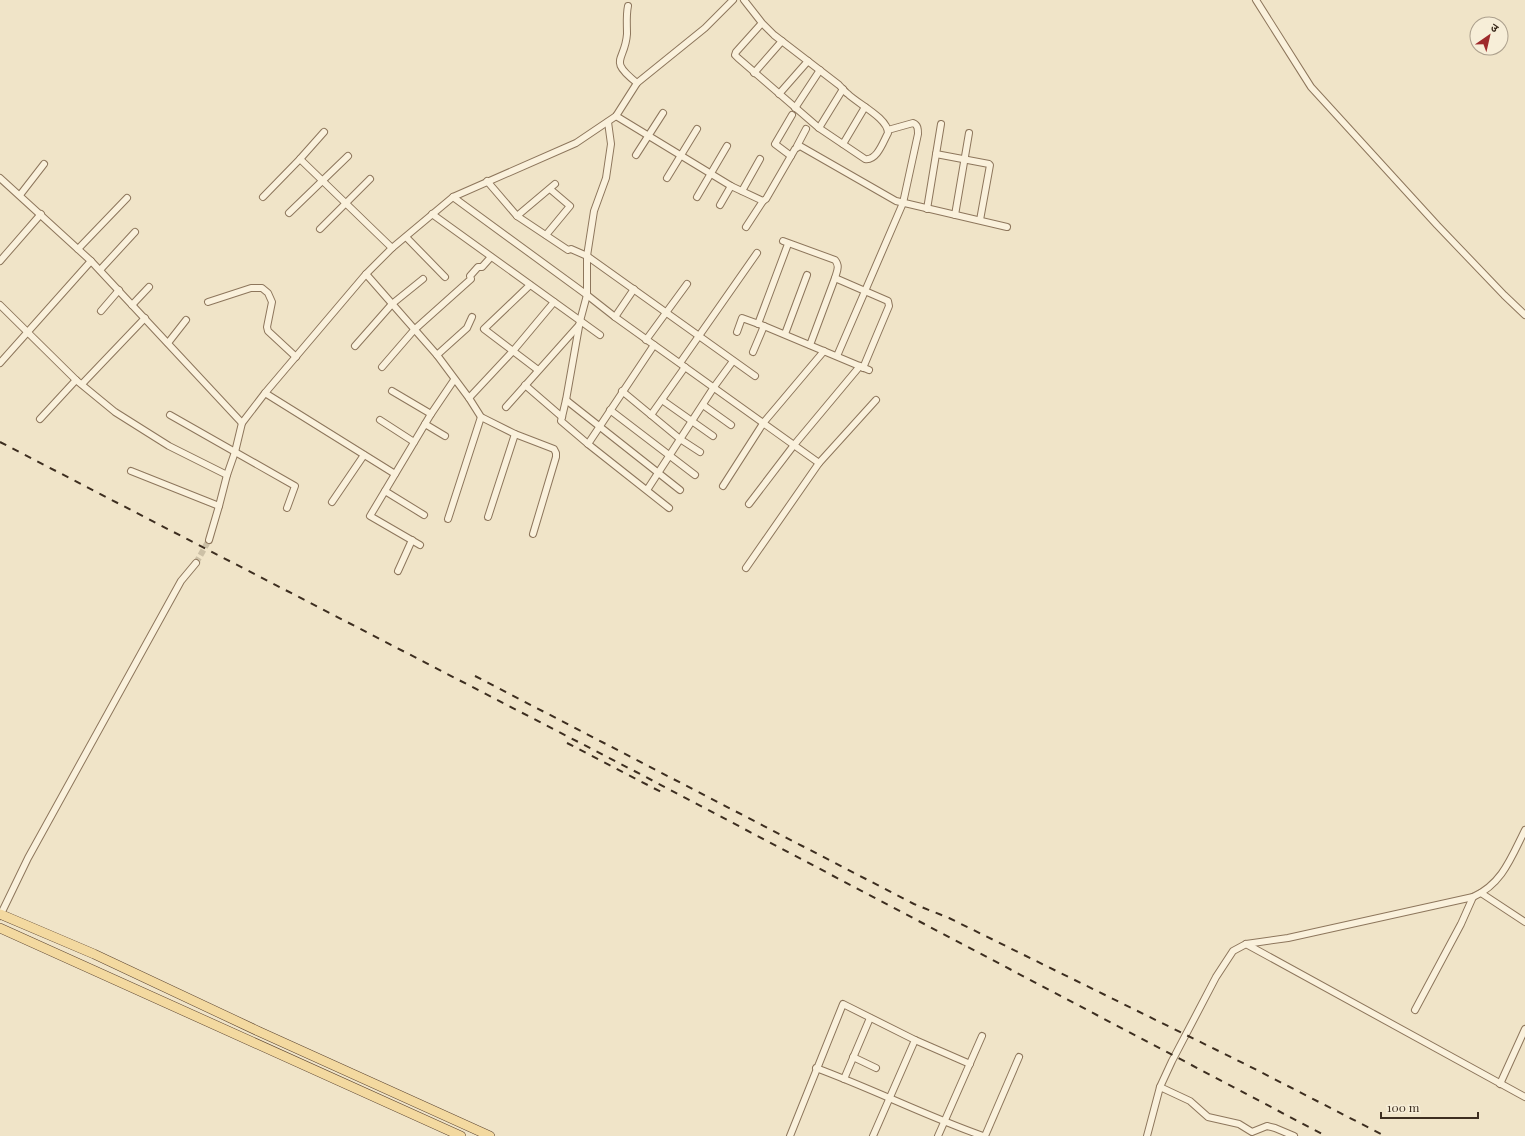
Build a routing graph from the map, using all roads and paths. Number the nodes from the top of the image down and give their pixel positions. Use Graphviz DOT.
graph roads {
  1 [pos="733,0"];
  2 [pos="744,0"];
  3 [pos="1256,0"];
  4 [pos="628,6"];
  5 [pos="762,23"];
  6 [pos="782,41"];
  7 [pos="808,60"];
  8 [pos="820,70"];
  9 [pos="754,73"];
  10 [pos="637,83"];
  11 [pos="844,89"];
  12 [pos="779,94"];
  13 [pos="865,107"];
  14 [pos="795,108"];
  15 [pos="663,113"];
  16 [pos="616,116"];
  17 [pos="792,116"];
  18 [pos="608,122"];
  19 [pos="942,124"];
  20 [pos="697,128"];
  21 [pos="819,128"];
  22 [pos="806,129"];
  23 [pos="888,130"];
  24 [pos="324,132"];
  25 [pos="969,133"];
  26 [pos="649,135"];
  27 [pos="842,144"];
  28 [pos="727,146"];
  29 [pos="797,146"];
  30 [pos="936,154"];
  31 [pos="681,155"];
  32 [pos="348,156"];
  33 [pos="636,156"];
  34 [pos="791,156"];
  35 [pos="964,158"];
  36 [pos="300,159"];
  37 [pos="760,159"];
  38 [pos="44,164"];
  39 [pos="712,174"];
  40 [pos="0,178"];
  41 [pos="667,178"];
  42 [pos="370,179"];
  43 [pos="322,181"];
  44 [pos="487,181"];
  45 [pos="731,186"];
  46 [pos="742,191"];
  47 [pos="20,195"];
  48 [pos="263,197"];
  49 [pos="453,197"];
  50 [pos="697,197"];
  51 [pos="127,198"];
  52 [pos="763,201"];
  53 [pos="346,203"];
  54 [pos="903,203"];
  55 [pos="720,205"];
  56 [pos="927,208"];
  57 [pos="289,213"];
  58 [pos="41,214"];
  59 [pos="432,214"];
  60 [pos="955,215"];
  61 [pos="517,216"];
  62 [pos="980,220"];
  63 [pos="746,227"];
  64 [pos="1007,227"];
  65 [pos="320,229"];
  66 [pos="135,232"];
  67 [pos="546,236"];
  68 [pos="406,237"];
  69 [pos="392,248"];
  70 [pos="78,249"];
  71 [pos="757,253"];
  72 [pos="587,256"];
  73 [pos="491,257"];
  74 [pos="0,261"];
  75 [pos="91,261"];
  76 [pos="100,270"];
  77 [pos="366,274"];
  78 [pos="807,275"];
  79 [pos="445,277"];
  80 [pos="835,278"];
  81 [pos="423,279"];
  82 [pos="687,284"];
  83 [pos="530,285"];
  84 [pos="149,287"];
  85 [pos="119,290"];
  86 [pos="634,290"];
  87 [pos="865,290"];
  88 [pos="587,295"];
  89 [pos="208,302"];
  90 [pos="554,302"];
  91 [pos="392,304"];
  92 [pos="0,305"];
  93 [pos="132,305"];
  94 [pos="101,311"];
  95 [pos="667,313"];
  96 [pos="1525,314"];
  97 [pos="472,316"];
  98 [pos="615,317"];
  99 [pos="145,318"];
  100 [pos="186,320"];
  101 [pos="580,322"];
  102 [pos="758,324"];
  103 [pos="764,326"];
  104 [pos="414,330"];
  105 [pos="28,332"];
  106 [pos="737,332"];
  107 [pos="785,334"];
  108 [pos="600,335"];
  109 [pos="699,336"];
  110 [pos="646,340"];
  111 [pos="168,343"];
  112 [pos="654,344"];
  113 [pos="810,345"];
  114 [pos="355,346"];
  115 [pos="513,351"];
  116 [pos="824,351"];
  117 [pos="753,352"];
  118 [pos="296,356"];
  119 [pos="437,356"];
  120 [pos="837,356"];
  121 [pos="733,361"];
  122 [pos="0,364"];
  123 [pos="683,365"];
  124 [pos="382,367"];
  125 [pos="864,368"];
  126 [pos="538,370"];
  127 [pos="755,376"];
  128 [pos="454,380"];
  129 [pos="79,382"];
  130 [pos="525,385"];
  131 [pos="714,387"];
  132 [pos="392,390"];
  133 [pos="622,392"];
  134 [pos="265,393"];
  135 [pos="468,398"];
  136 [pos="566,400"];
  137 [pos="662,400"];
  138 [pos="876,400"];
  139 [pos="703,405"];
  140 [pos="506,407"];
  141 [pos="610,410"];
  142 [pos="431,414"];
  143 [pos="170,416"];
  144 [pos="651,416"];
  145 [pos="481,417"];
  146 [pos="562,417"];
  147 [pos="40,420"];
  148 [pos="380,420"];
  149 [pos="692,421"];
  150 [pos="764,422"];
  151 [pos="242,423"];
  152 [pos="425,424"];
  153 [pos="731,425"];
  154 [pos="600,426"];
  155 [pos="515,434"];
  156 [pos="445,436"];
  157 [pos="713,436"];
  158 [pos="680,439"];
  159 [pos="414,442"];
  160 [pos="588,444"];
  161 [pos="794,444"];
  162 [pos="235,452"];
  163 [pos="700,452"];
  164 [pos="364,455"];
  165 [pos="669,456"];
  166 [pos="820,463"];
  167 [pos="131,471"];
  168 [pos="395,474"];
  169 [pos="658,474"];
  170 [pos="227,475"];
  171 [pos="695,475"];
  172 [pos="723,486"];
  173 [pos="647,490"];
  174 [pos="680,490"];
  175 [pos="385,491"];
  176 [pos="332,502"];
  177 [pos="749,504"];
  178 [pos="219,506"];
  179 [pos="287,508"];
  180 [pos="669,508"];
  181 [pos="424,515"];
  182 [pos="488,517"];
  183 [pos="448,519"];
  184 [pos="533,534"];
  185 [pos="208,540"];
  186 [pos="412,540"];
  187 [pos="420,545"];
  188 [pos="196,564"];
  189 [pos="746,568"];
  190 [pos="398,571"];
  191 [pos="1525,830"];
  192 [pos="1481,894"];
  193 [pos="1472,897"];
  194 [pos="0,915"];
  195 [pos="1525,922"];
  196 [pos="0,928"];
  197 [pos="1246,944"];
  198 [pos="1415,1010"];
  199 [pos="870,1018"];
  200 [pos="1525,1029"];
  201 [pos="982,1036"];
  202 [pos="915,1040"];
  203 [pos="854,1057"];
  204 [pos="1019,1057"];
  205 [pos="970,1064"];
  206 [pos="816,1068"];
  207 [pos="876,1068"];
  208 [pos="844,1079"];
  209 [pos="1500,1084"];
  210 [pos="380,1087"];
  211 [pos="1160,1087"];
  212 [pos="375,1096"];
  213 [pos="1525,1097"];
  214 [pos="888,1099"];
  215 [pos="944,1123"];
  216 [pos="462,1136"];
  217 [pos="490,1136"];
  218 [pos="790,1136"];
  219 [pos="873,1136"];
  220 [pos="938,1136"];
  221 [pos="984,1136"];
  222 [pos="1147,1136"];
  223 [pos="1294,1136"];
  1 -- 10 [label="street"];
  2 -- 5 [label="street"];
  3 -- 96 [label="street"];
  4 -- 10 [label="street"];
  5 -- 6 [label="street"];
  5 -- 9 [label="street"];
  6 -- 7 [label="street"];
  6 -- 9 [label="street"];
  7 -- 8 [label="street"];
  7 -- 12 [label="street"];
  8 -- 11 [label="street"];
  8 -- 14 [label="street"];
  9 -- 12 [label="street"];
  10 -- 16 [label="street"];
  11 -- 13 [label="street"];
  11 -- 21 [label="street"];
  12 -- 14 [label="street"];
  13 -- 23 [label="street"];
  13 -- 27 [label="street"];
  14 -- 21 [label="street"];
  15 -- 26 [label="street"];
  16 -- 18 [label="street"];
  16 -- 26 [label="street"];
  17 -- 34 [label="street"];
  18 -- 44 [label="street"];
  18 -- 72 [label="street"];
  19 -- 30 [label="street"];
  20 -- 31 [label="street"];
  21 -- 27 [label="street"];
  22 -- 29 [label="street"];
  23 -- 27 [label="street"];
  23 -- 54 [label="street"];
  24 -- 36 [label="street"];
  25 -- 35 [label="street"];
  26 -- 31 [label="street"];
  26 -- 33 [label="street"];
  28 -- 39 [label="street"];
  29 -- 34 [label="street"];
  29 -- 54 [label="street"];
  30 -- 35 [label="street"];
  30 -- 56 [label="street"];
  31 -- 39 [label="street"];
  31 -- 41 [label="street"];
  32 -- 43 [label="street"];
  34 -- 52 [label="street"];
  35 -- 60 [label="street"];
  35 -- 62 [label="street"];
  36 -- 43 [label="street"];
  36 -- 48 [label="street"];
  37 -- 46 [label="street"];
  38 -- 47 [label="street"];
  39 -- 45 [label="street"];
  39 -- 50 [label="street"];
  40 -- 47 [label="street"];
  42 -- 53 [label="street"];
  43 -- 53 [label="street"];
  43 -- 57 [label="street"];
  44 -- 49 [label="street"];
  44 -- 61 [label="street"];
  45 -- 46 [label="street"];
  45 -- 55 [label="street"];
  46 -- 52 [label="street"];
  47 -- 58 [label="street"];
  49 -- 59 [label="street"];
  49 -- 88 [label="street"];
  51 -- 70 [label="street"];
  52 -- 63 [label="street"];
  53 -- 65 [label="street"];
  53 -- 69 [label="street"];
  54 -- 56 [label="street"];
  54 -- 87 [label="street"];
  56 -- 60 [label="street"];
  58 -- 70 [label="street"];
  58 -- 74 [label="street"];
  59 -- 68 [label="street"];
  59 -- 73 [label="street"];
  60 -- 62 [label="street"];
  61 -- 67 [label="street"];
  61 -- 67 [label="street"];
  62 -- 64 [label="street"];
  66 -- 76 [label="street"];
  67 -- 72 [label="street"];
  68 -- 69 [label="street"];
  68 -- 79 [label="street"];
  69 -- 77 [label="street"];
  70 -- 75 [label="street"];
  71 -- 109 [label="street"];
  72 -- 86 [label="street"];
  72 -- 88 [label="street"];
  73 -- 83 [label="street"];
  73 -- 104 [label="street"];
  75 -- 76 [label="street"];
  75 -- 105 [label="street"];
  76 -- 85 [label="street"];
  77 -- 91 [label="street"];
  77 -- 118 [label="street"];
  78 -- 107 [label="street"];
  80 -- 87 [label="street"];
  80 -- 102 [label="street"];
  80 -- 113 [label="street"];
  81 -- 91 [label="street"];
  82 -- 95 [label="street"];
  83 -- 90 [label="street"];
  83 -- 115 [label="street"];
  84 -- 93 [label="street"];
  85 -- 93 [label="street"];
  85 -- 94 [label="street"];
  86 -- 95 [label="street"];
  86 -- 98 [label="street"];
  87 -- 120 [label="street"];
  87 -- 125 [label="street"];
  88 -- 98 [label="street"];
  88 -- 101 [label="street"];
  89 -- 118 [label="street"];
  90 -- 101 [label="street"];
  90 -- 115 [label="street"];
  91 -- 104 [label="street"];
  91 -- 114 [label="street"];
  92 -- 105 [label="street"];
  93 -- 99 [label="street"];
  95 -- 109 [label="street"];
  95 -- 110 [label="street"];
  97 -- 119 [label="street"];
  98 -- 110 [label="street"];
  99 -- 111 [label="street"];
  99 -- 129 [label="street"];
  100 -- 111 [label="street"];
  101 -- 108 [label="street"];
  101 -- 126 [label="street"];
  101 -- 136 [label="street"];
  102 -- 103 [label="street"];
  102 -- 106 [label="street"];
  103 -- 107 [label="street"];
  103 -- 117 [label="street"];
  104 -- 119 [label="street"];
  104 -- 124 [label="street"];
  105 -- 122 [label="street"];
  105 -- 129 [label="street"];
  107 -- 113 [label="street"];
  109 -- 121 [label="street"];
  109 -- 123 [label="street"];
  110 -- 112 [label="street"];
  111 -- 151 [label="street"];
  112 -- 123 [label="street"];
  112 -- 133 [label="street"];
  113 -- 116 [label="street"];
  115 -- 126 [label="street"];
  115 -- 135 [label="street"];
  116 -- 120 [label="street"];
  116 -- 150 [label="street"];
  118 -- 134 [label="street"];
  119 -- 128 [label="street"];
  120 -- 125 [label="street"];
  121 -- 127 [label="street"];
  121 -- 131 [label="street"];
  123 -- 131 [label="street"];
  123 -- 137 [label="street"];
  125 -- 161 [label="street"];
  126 -- 130 [label="street"];
  128 -- 135 [label="street"];
  128 -- 142 [label="street"];
  129 -- 147 [label="street"];
  129 -- 170 [label="street"];
  130 -- 140 [label="street"];
  130 -- 146 [label="street"];
  131 -- 139 [label="street"];
  131 -- 150 [label="street"];
  132 -- 142 [label="street"];
  133 -- 141 [label="street"];
  133 -- 144 [label="street"];
  134 -- 151 [label="street"];
  134 -- 164 [label="street"];
  135 -- 145 [label="street"];
  136 -- 146 [label="street"];
  136 -- 154 [label="street"];
  137 -- 144 [label="street"];
  137 -- 149 [label="street"];
  138 -- 166 [label="street"];
  139 -- 149 [label="street"];
  139 -- 153 [label="street"];
  141 -- 154 [label="street"];
  141 -- 165 [label="street"];
  142 -- 152 [label="street"];
  143 -- 162 [label="street"];
  144 -- 158 [label="street"];
  145 -- 155 [label="street"];
  145 -- 183 [label="street"];
  146 -- 160 [label="street"];
  148 -- 159 [label="street"];
  149 -- 157 [label="street"];
  149 -- 158 [label="street"];
  150 -- 161 [label="street"];
  150 -- 172 [label="street"];
  151 -- 162 [label="street"];
  152 -- 156 [label="street"];
  152 -- 159 [label="street"];
  154 -- 160 [label="street"];
  154 -- 169 [label="street"];
  155 -- 182 [label="street"];
  155 -- 184 [label="street"];
  158 -- 163 [label="street"];
  158 -- 165 [label="street"];
  159 -- 168 [label="street"];
  160 -- 173 [label="street"];
  161 -- 166 [label="street"];
  161 -- 177 [label="street"];
  162 -- 170 [label="street"];
  162 -- 179 [label="street"];
  164 -- 168 [label="street"];
  164 -- 176 [label="street"];
  165 -- 169 [label="street"];
  165 -- 171 [label="street"];
  166 -- 189 [label="street"];
  167 -- 178 [label="street"];
  168 -- 175 [label="street"];
  169 -- 173 [label="street"];
  169 -- 174 [label="street"];
  170 -- 178 [label="street"];
  173 -- 180 [label="street"];
  175 -- 181 [label="street"];
  175 -- 186 [label="street"];
  178 -- 185 [label="street"];
  186 -- 187 [label="street"];
  186 -- 190 [label="street"];
  188 -- 194 [label="street"];
  191 -- 192 [label="street"];
  192 -- 193 [label="street"];
  192 -- 195 [label="street"];
  193 -- 197 [label="street"];
  193 -- 198 [label="street"];
  194 -- 210 [label="main road"];
  196 -- 212 [label="main road"];
  197 -- 209 [label="street"];
  197 -- 211 [label="street"];
  199 -- 202 [label="street"];
  199 -- 203 [label="street"];
  199 -- 206 [label="street"];
  200 -- 209 [label="street"];
  201 -- 205 [label="street"];
  202 -- 205 [label="street"];
  202 -- 214 [label="street"];
  203 -- 207 [label="street"];
  203 -- 208 [label="street"];
  204 -- 221 [label="street"];
  205 -- 215 [label="street"];
  206 -- 208 [label="street"];
  206 -- 218 [label="street"];
  208 -- 214 [label="street"];
  209 -- 213 [label="street"];
  210 -- 212 [label="main road"];
  210 -- 217 [label="main road"];
  211 -- 222 [label="street"];
  211 -- 223 [label="street"];
  212 -- 216 [label="main road"];
  214 -- 215 [label="street"];
  214 -- 219 [label="street"];
  215 -- 220 [label="street"];
  215 -- 221 [label="street"];
}
